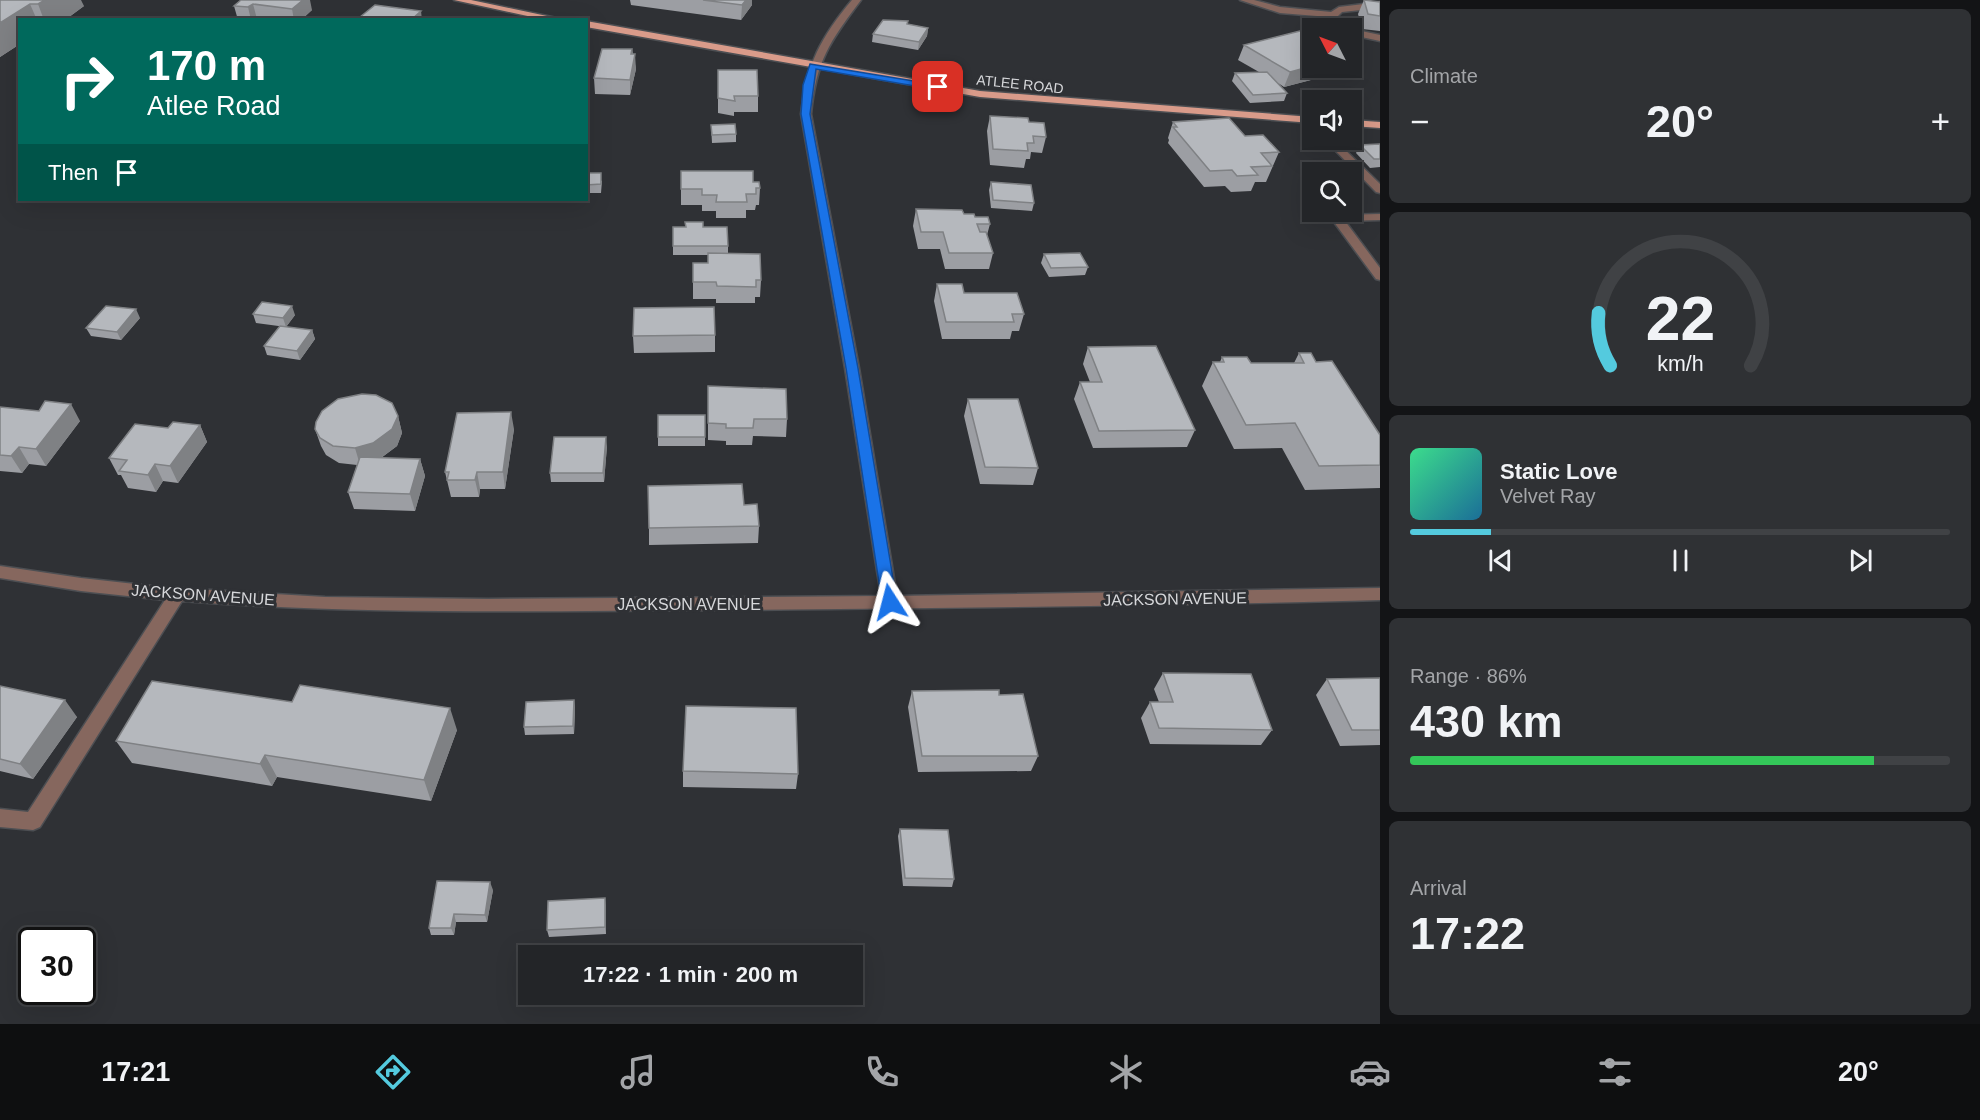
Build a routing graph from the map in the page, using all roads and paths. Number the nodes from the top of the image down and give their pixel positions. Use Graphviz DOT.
graph roads {
  1 [pos="458,0"];
  2 [pos="857,0"];
  3 [pos="1244,0"];
  4 [pos="1380,5"];
  5 [pos="1333,15"];
  6 [pos="552,18"];
  7 [pos="1334,18"];
  8 [pos="588,24"];
  9 [pos="1362,34"];
  10 [pos="1380,38"];
  11 [pos="813,66"];
  12 [pos="1302,120"];
  13 [pos="1362,124"];
  14 [pos="1380,125"];
  15 [pos="1340,150"];
  16 [pos="1380,190"];
  17 [pos="1380,217"];
  18 [pos="1380,276"];
  19 [pos="0,572"];
  20 [pos="1380,594"];
  21 [pos="177,595"];
  22 [pos="890,602"];
  23 [pos="0,818"];
  1 -- 6 [label="main road"];
  2 -- 11 [label="street"];
  3 -- 5 [label="street"];
  4 -- 5 [label="street"];
  5 -- 7 [label="street"];
  8 -- 11 [label="main road, ATLEE ROAD"];
  9 -- 10 [label="street"];
  11 -- 12 [label="main road, ATLEE ROAD"];
  11 -- 22 [label="street"];
  13 -- 14 [label="main road"];
  15 -- 16 [label="street"];
  17 -- 18 [label="street"];
  19 -- 21 [label="street, JACKSON AVENUE"];
  20 -- 22 [label="street, JACKSON AVENUE"];
  21 -- 22 [label="street, JACKSON AVENUE"];
  21 -- 23 [label="street"];
}
